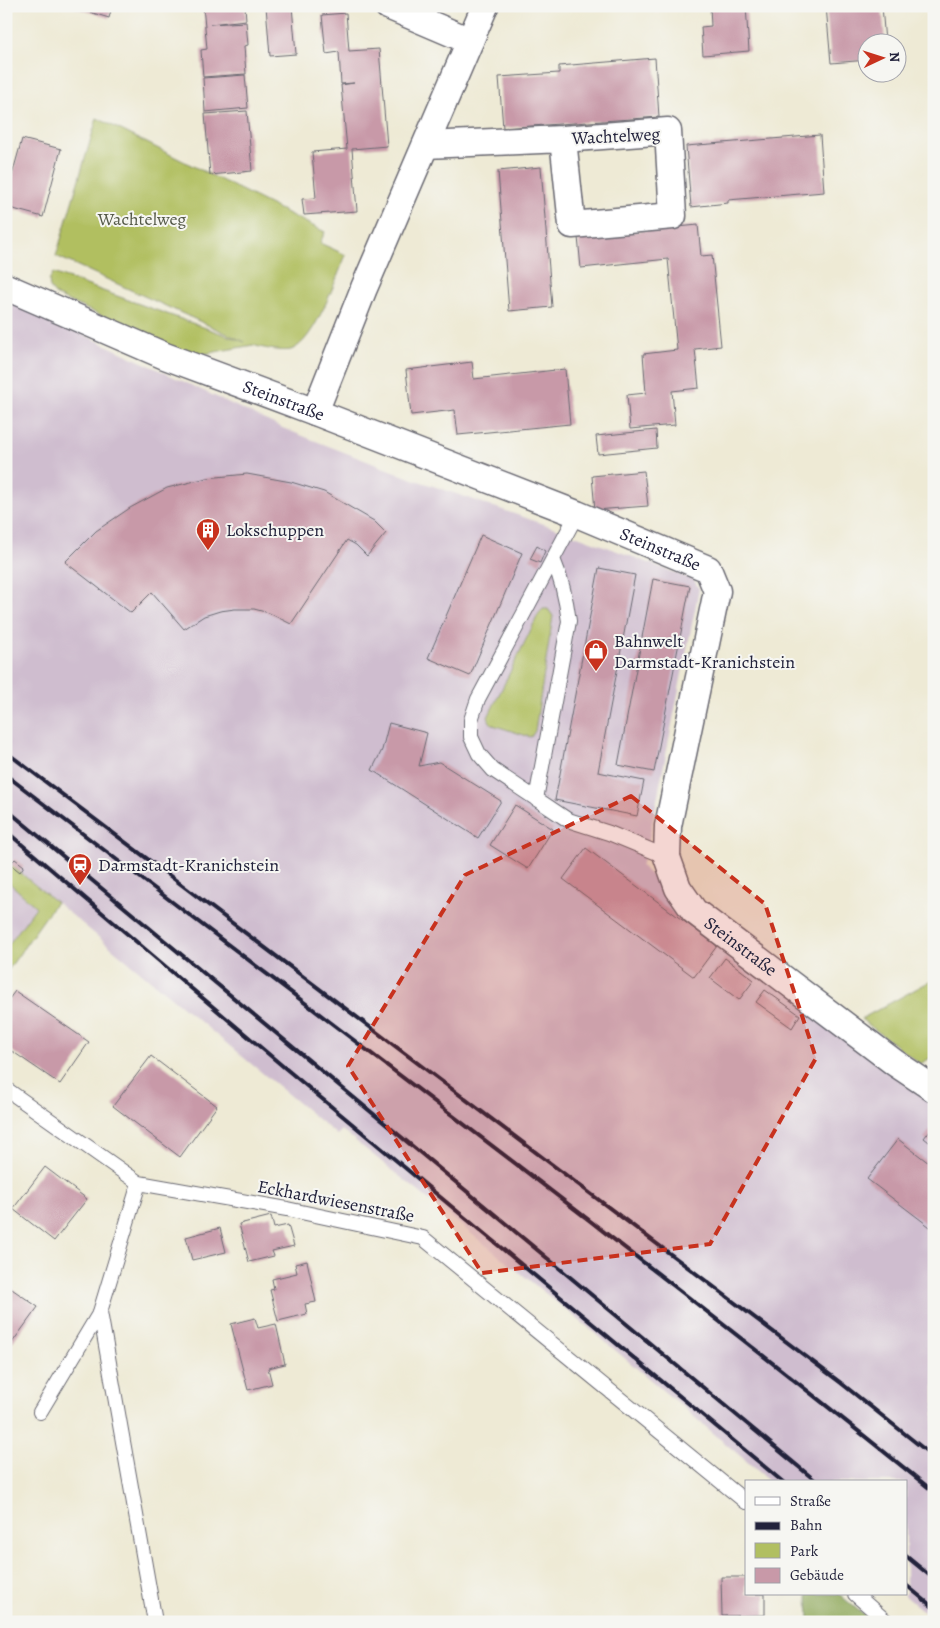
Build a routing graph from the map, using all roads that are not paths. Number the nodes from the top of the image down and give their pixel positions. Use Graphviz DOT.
graph roads {
  1 [pos="388,6"];
  2 [pos="485,6"];
  3 [pos="470,41"];
  4 [pos="563,139"];
  5 [pos="426,145"];
  6 [pos="6,287"];
  7 [pos="315,412"];
  8 [pos="577,514"];
  9 [pos="553,559"];
  10 [pos="536,799"];
  11 [pos="668,857"];
  12 [pos="6,1089"];
  13 [pos="934,1089"];
  14 [pos="139,1183"];
  15 [pos="100,1312"];
  16 [pos="40,1412"];
  17 [pos="745,1501"];
  18 [pos="857,1596"];
  19 [pos="155,1622"];
  20 [pos="887,1622"];
  1 -- 3 [label="street"];
  2 -- 3 [label="street"];
  3 -- 5 [label="street"];
  4 -- 4 [label="street, Wachtelweg"];
  4 -- 5 [label="street, Wachtelweg"];
  5 -- 7 [label="street"];
  6 -- 7 [label="street, Steinstraße"];
  7 -- 8 [label="street, Steinstraße"];
  8 -- 9 [label="lane"];
  8 -- 11 [label="street, Steinstraße"];
  9 -- 10 [label="lane"];
  9 -- 10 [label="lane"];
  10 -- 11 [label="lane"];
  11 -- 13 [label="street, Steinstraße"];
  12 -- 14 [label="lane, Eckhardwiesenstraße"];
  14 -- 15 [label="lane"];
  14 -- 17 [label="lane, Eckhardwiesenstraße"];
  15 -- 16 [label="lane"];
  15 -- 19 [label="lane"];
  18 -- 20 [label="lane"];
}
